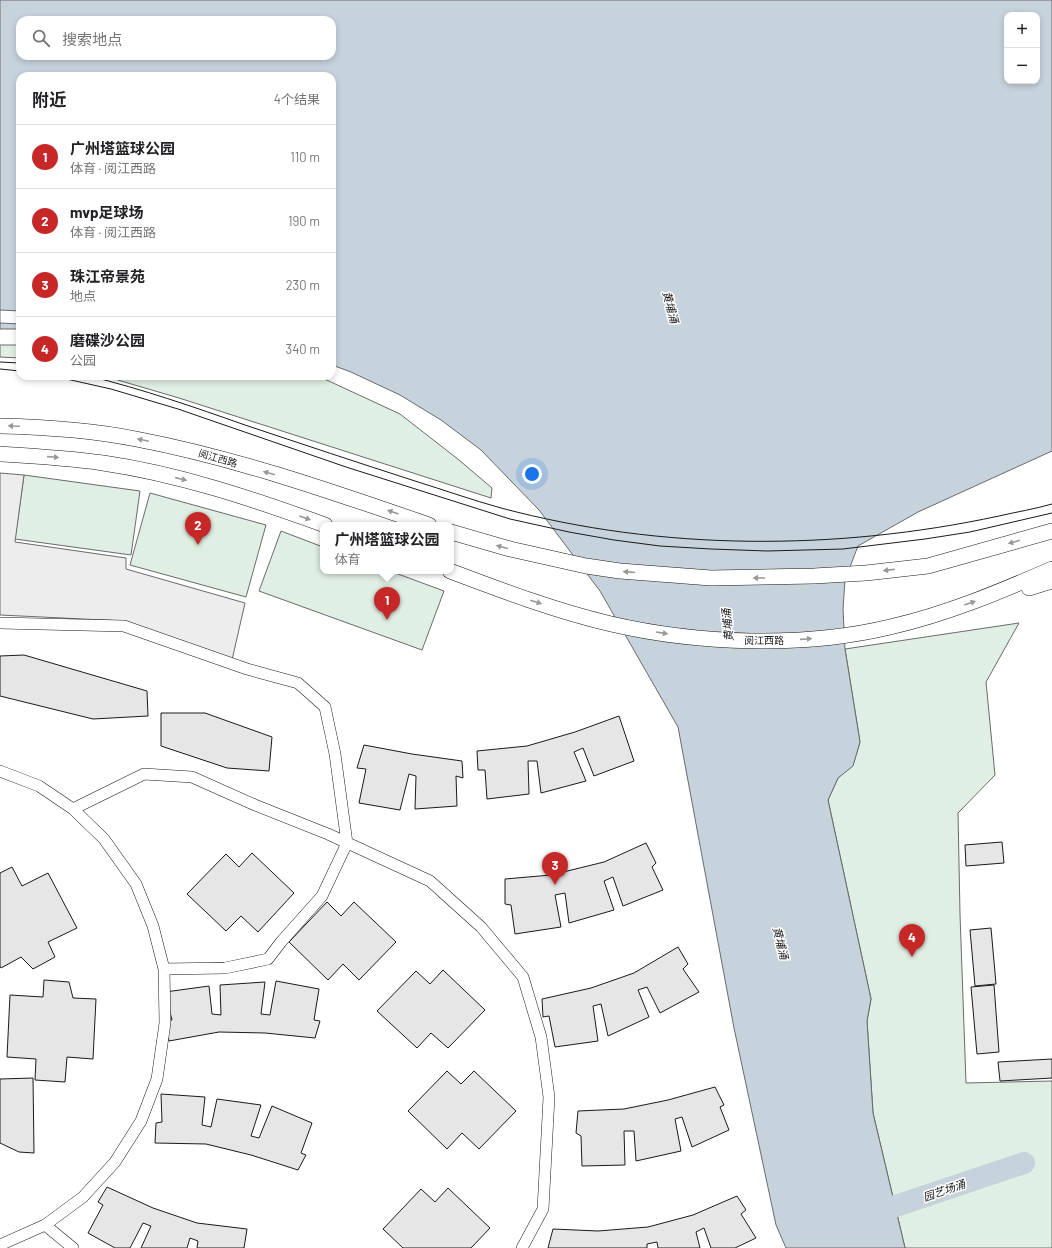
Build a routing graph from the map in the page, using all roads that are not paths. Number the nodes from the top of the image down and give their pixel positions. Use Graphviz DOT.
graph roads {
  1 [pos="0,426"];
  2 [pos="0,454"];
  3 [pos="420,522"];
  4 [pos="320,523"];
  5 [pos="1052,531"];
  6 [pos="454,533"];
  7 [pos="1052,569"];
  8 [pos="454,573"];
  9 [pos="1052,581"];
  10 [pos="998,592"];
  11 [pos="0,623"];
  12 [pos="0,770"];
  13 [pos="73,809"];
  14 [pos="347,843"];
  15 [pos="164,969"];
  16 [pos="45,1224"];
  17 [pos="0,1245"];
  18 [pos="73,1248"];
  19 [pos="522,1248"];
  3 -- 1 [label="main road, 阅江西路, one-way"];
  2 -- 4 [label="main road, one-way"];
  5 -- 6 [label="main road, one-way"];
  7 -- 10 [label="main road, 阅江西路"];
  8 -- 10 [label="main road, 阅江西路, one-way"];
  9 -- 10 [label="main road"];
  11 -- 14 [label="street"];
  12 -- 13 [label="street"];
  13 -- 14 [label="street"];
  13 -- 15 [label="street"];
  14 -- 15 [label="street"];
  14 -- 19 [label="street"];
  15 -- 16 [label="street"];
  16 -- 17 [label="street"];
  16 -- 18 [label="street"];
}
